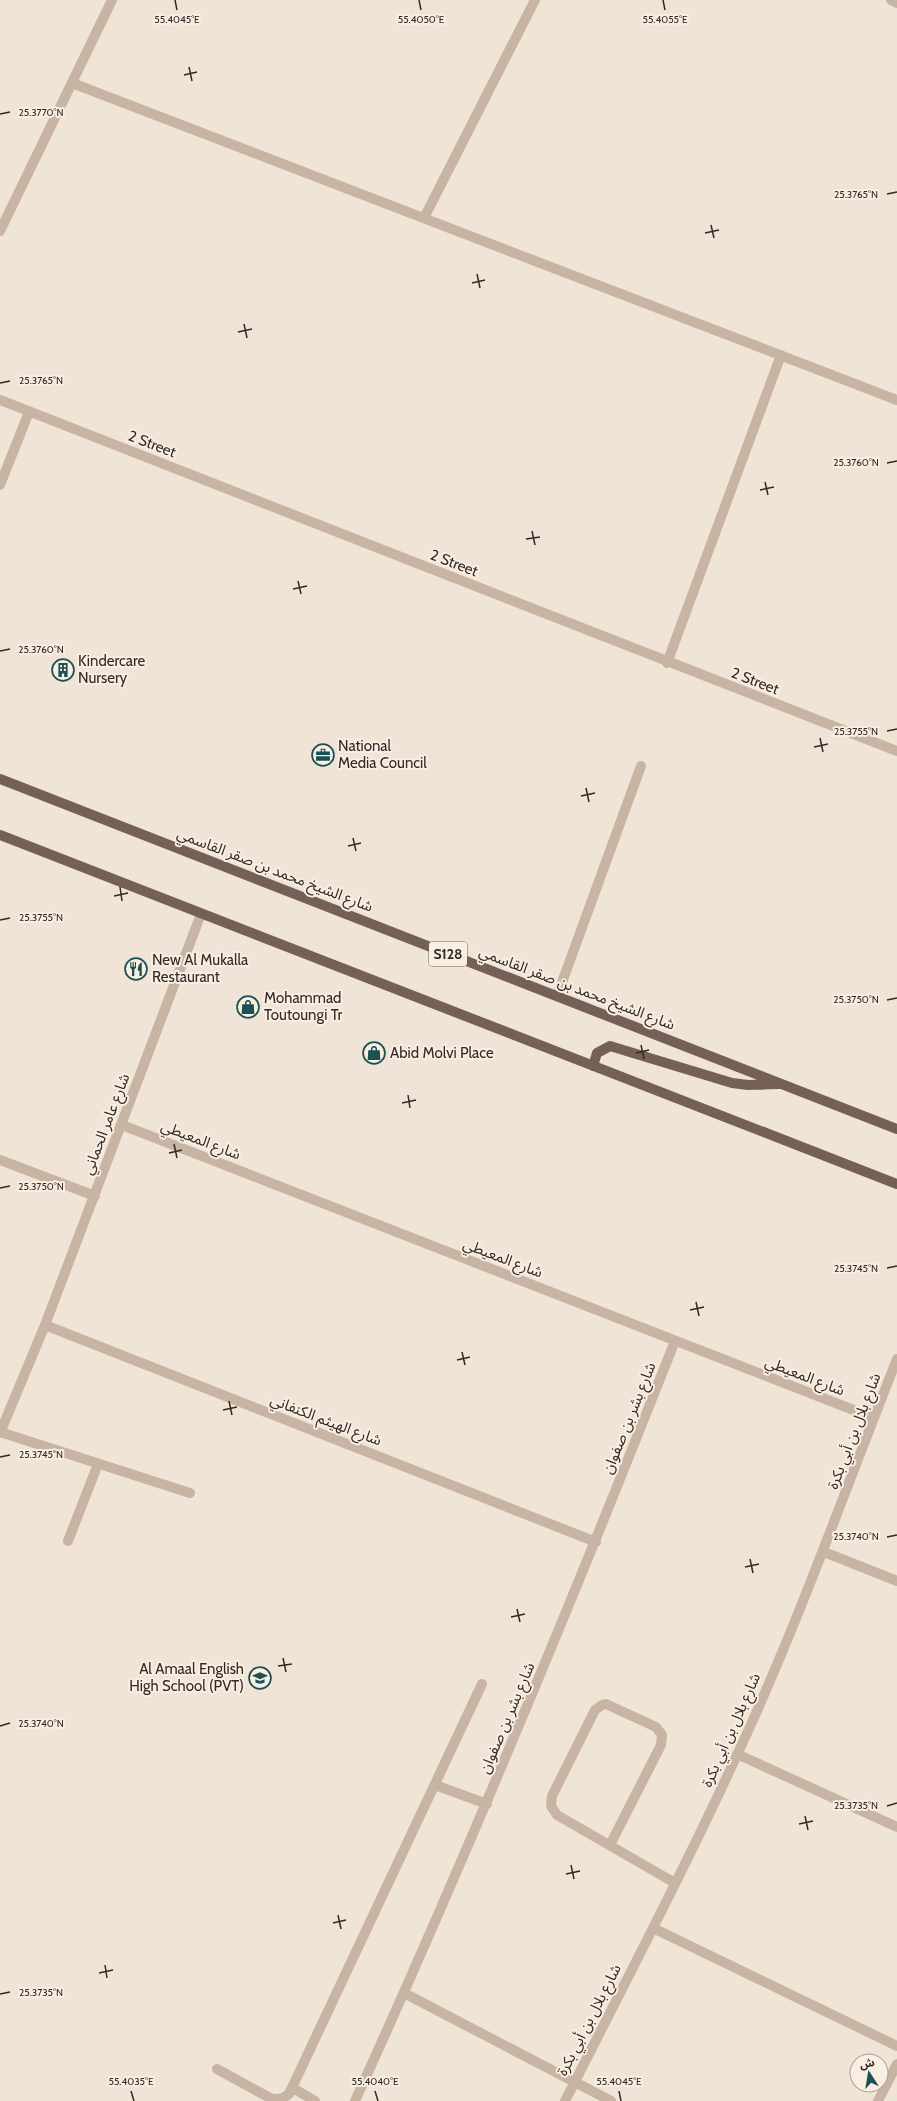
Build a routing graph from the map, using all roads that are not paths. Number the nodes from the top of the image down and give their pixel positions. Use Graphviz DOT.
graph roads {
  1 [pos="112,0"];
  2 [pos="535,0"];
  3 [pos="891,0"];
  4 [pos="897,3"];
  5 [pos="72,83"];
  6 [pos="424,218"];
  7 [pos="0,231"];
  8 [pos="781,355"];
  9 [pos="0,400"];
  10 [pos="897,400"];
  11 [pos="29,412"];
  12 [pos="0,485"];
  13 [pos="667,663"];
  14 [pos="897,751"];
  15 [pos="641,766"];
  16 [pos="0,779"];
  17 [pos="0,836"];
  18 [pos="201,914"];
  19 [pos="557,996"];
  20 [pos="593,1066"];
  21 [pos="781,1084"];
  22 [pos="122,1125"];
  23 [pos="897,1129"];
  24 [pos="0,1160"];
  25 [pos="897,1184"];
  26 [pos="95,1196"];
  27 [pos="45,1325"];
  28 [pos="675,1341"];
  29 [pos="897,1359"];
  30 [pos="874,1418"];
  31 [pos="0,1432"];
  32 [pos="98,1464"];
  33 [pos="190,1493"];
  34 [pos="68,1541"];
  35 [pos="596,1542"];
  36 [pos="824,1552"];
  37 [pos="897,1580"];
  38 [pos="482,1684"];
  39 [pos="737,1754"];
  40 [pos="435,1785"];
  41 [pos="487,1804"];
  42 [pos="897,1827"];
  43 [pos="610,1845"];
  44 [pos="675,1883"];
  45 [pos="652,1928"];
  46 [pos="404,1993"];
  47 [pos="897,2046"];
  48 [pos="897,2064"];
  49 [pos="217,2069"];
  50 [pos="575,2081"];
  51 [pos="293,2088"];
  52 [pos="315,2101"];
  53 [pos="355,2101"];
  54 [pos="565,2101"];
  55 [pos="611,2101"];
  56 [pos="878,2101"];
  1 -- 5 [label="street"];
  2 -- 6 [label="street"];
  3 -- 4 [label="street"];
  5 -- 6 [label="street"];
  5 -- 7 [label="street"];
  6 -- 8 [label="street"];
  8 -- 10 [label="street"];
  8 -- 13 [label="street"];
  9 -- 11 [label="street, 2 Street"];
  11 -- 12 [label="street"];
  11 -- 13 [label="street, 2 Street"];
  13 -- 14 [label="street, 2 Street"];
  15 -- 19 [label="street"];
  16 -- 19 [label="main road, شارع الشيخ محمد بن صقر القاسمي / S128"];
  17 -- 18 [label="main road"];
  18 -- 20 [label="main road"];
  18 -- 22 [label="street, شارع عامر الحماني"];
  19 -- 21 [label="main road, شارع الشيخ محمد بن صقر القاسمي / S128"];
  20 -- 21 [label="main road"];
  20 -- 25 [label="main road"];
  21 -- 23 [label="main road, شارع الشيخ محمد بن صقر القاسمي / S128"];
  22 -- 26 [label="street, شارع عامر الحماني"];
  22 -- 28 [label="street, شارع المعيطي"];
  24 -- 26 [label="street"];
  26 -- 27 [label="street, شارع عامر الحماني"];
  27 -- 31 [label="street, شارع عامر الحماني"];
  27 -- 35 [label="street, شارع الهيثم الكنفاني"];
  28 -- 30 [label="street, شارع المعيطي"];
  28 -- 35 [label="street, شارع بشر بن صفوان"];
  29 -- 30 [label="street, شارع بلال بن أبي بكرة"];
  30 -- 36 [label="street, شارع بلال بن أبي بكرة"];
  31 -- 32 [label="street"];
  32 -- 33 [label="street"];
  32 -- 34 [label="street"];
  35 -- 41 [label="street, شارع بشر بن صفوان"];
  36 -- 37 [label="street"];
  36 -- 39 [label="street, شارع بلال بن أبي بكرة"];
  38 -- 40 [label="street"];
  39 -- 42 [label="street"];
  39 -- 44 [label="street, شارع بلال بن أبي بكرة"];
  40 -- 41 [label="street"];
  40 -- 51 [label="street"];
  41 -- 46 [label="street, شارع بشر بن صفوان"];
  43 -- 43 [label="street"];
  43 -- 44 [label="street"];
  44 -- 45 [label="street, شارع بلال بن أبي بكرة"];
  45 -- 47 [label="street"];
  45 -- 50 [label="street, شارع بلال بن أبي بكرة"];
  46 -- 50 [label="street"];
  46 -- 53 [label="street, شارع بشر بن صفوان"];
  48 -- 56 [label="street"];
  49 -- 51 [label="street"];
  50 -- 54 [label="street, شارع بلال بن أبي بكرة"];
  50 -- 55 [label="street"];
  51 -- 52 [label="street"];
}
